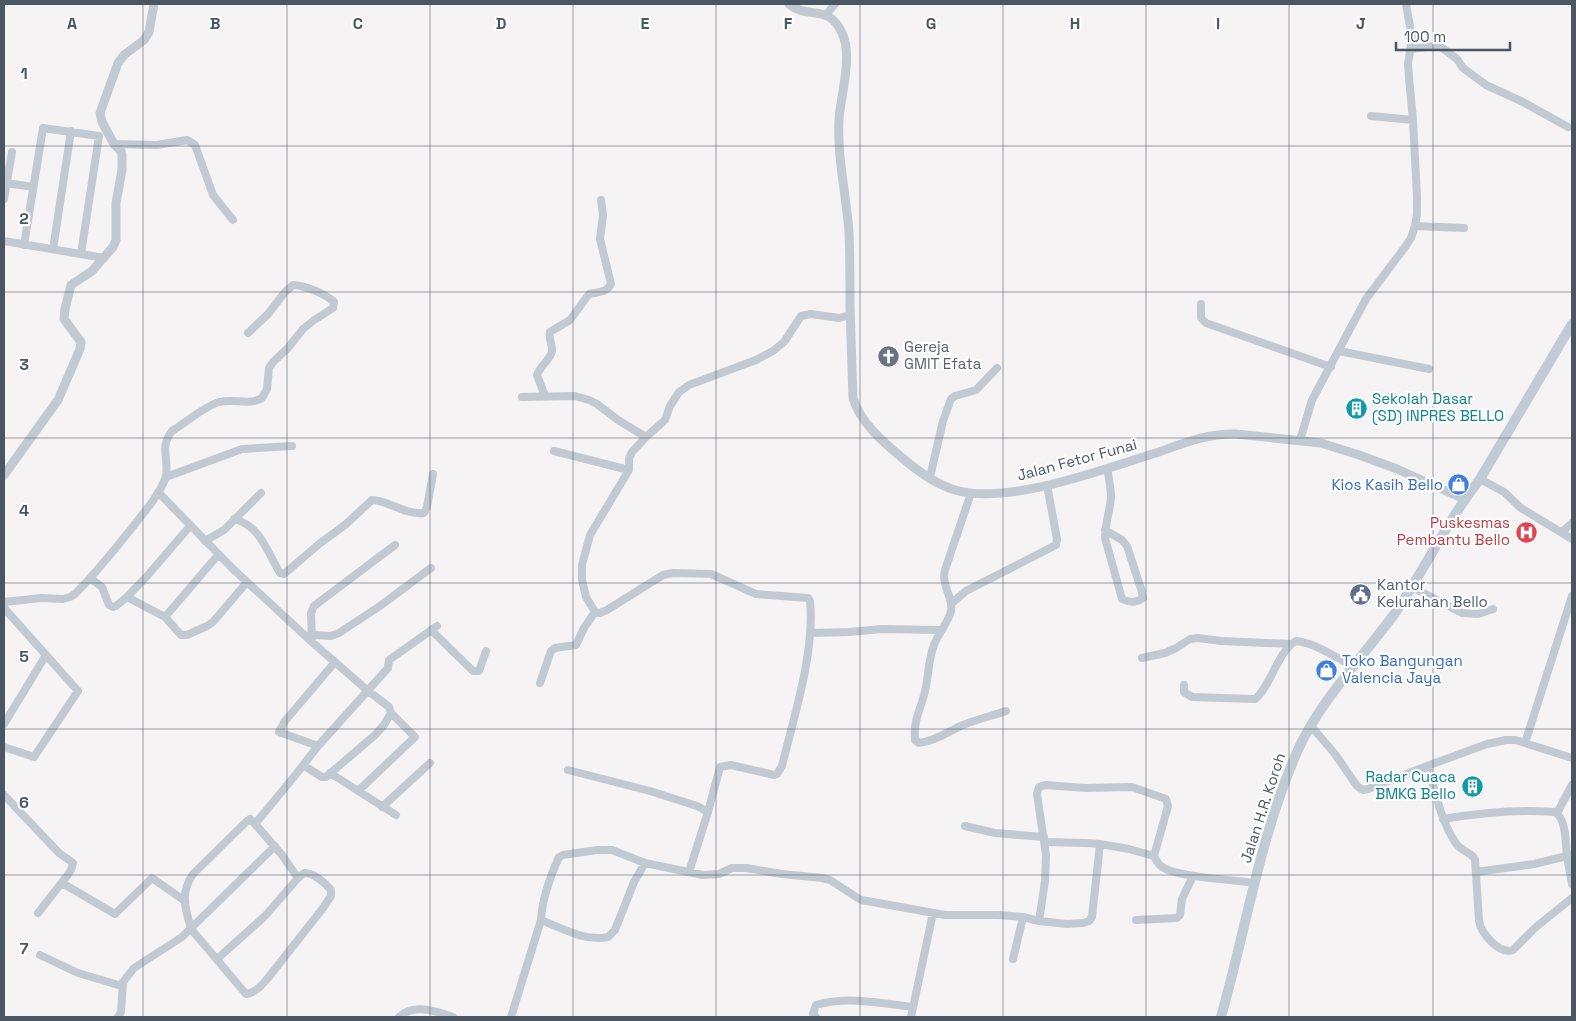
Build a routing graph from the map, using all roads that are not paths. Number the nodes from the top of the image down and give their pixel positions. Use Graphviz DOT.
graph roads {
  1 [pos="154,4"];
  2 [pos="789,4"];
  3 [pos="835,4"];
  4 [pos="1406,4"];
  5 [pos="826,15"];
  6 [pos="1411,49"];
  7 [pos="1371,116"];
  8 [pos="1413,120"];
  9 [pos="1568,127"];
  10 [pos="71,131"];
  11 [pos="114,144"];
  12 [pos="12,152"];
  13 [pos="7,183"];
  14 [pos="33,187"];
  15 [pos="4,198"];
  16 [pos="601,200"];
  17 [pos="233,220"];
  18 [pos="1415,226"];
  19 [pos="1464,228"];
  20 [pos="4,241"];
  21 [pos="24,244"];
  22 [pos="53,249"];
  23 [pos="81,254"];
  24 [pos="104,258"];
  25 [pos="1201,304"];
  26 [pos="850,315"];
  27 [pos="1572,324"];
  28 [pos="248,333"];
  29 [pos="1339,351"];
  30 [pos="1331,367"];
  31 [pos="997,368"];
  32 [pos="1429,369"];
  33 [pos="522,396"];
  34 [pos="544,396"];
  35 [pos="646,437"];
  36 [pos="1300,440"];
  37 [pos="292,446"];
  38 [pos="554,451"];
  39 [pos="1107,468"];
  40 [pos="629,470"];
  41 [pos="433,474"];
  42 [pos="4,475"];
  43 [pos="166,477"];
  44 [pos="930,477"];
  45 [pos="1480,479"];
  46 [pos="1047,485"];
  47 [pos="158,492"];
  48 [pos="261,492"];
  49 [pos="971,493"];
  50 [pos="1464,500"];
  51 [pos="234,519"];
  52 [pos="1572,523"];
  53 [pos="190,526"];
  54 [pos="1105,530"];
  55 [pos="1562,532"];
  56 [pos="1572,539"];
  57 [pos="205,542"];
  58 [pos="395,545"];
  59 [pos="218,554"];
  60 [pos="431,568"];
  61 [pos="90,578"];
  62 [pos="247,582"];
  63 [pos="1412,587"];
  64 [pos="1572,596"];
  65 [pos="127,597"];
  66 [pos="4,602"];
  67 [pos="952,603"];
  68 [pos="4,608"];
  69 [pos="1493,609"];
  70 [pos="594,612"];
  71 [pos="165,617"];
  72 [pos="940,630"];
  73 [pos="811,633"];
  74 [pos="312,639"];
  75 [pos="1291,644"];
  76 [pos="486,651"];
  77 [pos="46,655"];
  78 [pos="1142,658"];
  79 [pos="335,662"];
  80 [pos="1354,667"];
  81 [pos="540,683"];
  82 [pos="1184,685"];
  83 [pos="367,690"];
  84 [pos="1006,711"];
  85 [pos="391,713"];
  86 [pos="4,724"];
  87 [pos="1311,726"];
  88 [pos="1525,743"];
  89 [pos="4,746"];
  90 [pos="318,746"];
  91 [pos="1572,758"];
  92 [pos="430,764"];
  93 [pos="303,765"];
  94 [pos="1427,766"];
  95 [pos="568,770"];
  96 [pos="330,773"];
  97 [pos="1572,785"];
  98 [pos="358,791"];
  99 [pos="4,795"];
  100 [pos="382,807"];
  101 [pos="708,812"];
  102 [pos="1557,813"];
  103 [pos="396,815"];
  104 [pos="1443,819"];
  105 [pos="255,824"];
  106 [pos="965,826"];
  107 [pos="1045,840"];
  108 [pos="1100,844"];
  109 [pos="274,846"];
  110 [pos="1154,856"];
  111 [pos="1570,856"];
  112 [pos="645,863"];
  113 [pos="688,872"];
  114 [pos="1476,872"];
  115 [pos="1193,876"];
  116 [pos="298,878"];
  117 [pos="62,882"];
  118 [pos="1255,883"];
  119 [pos="1572,884"];
  120 [pos="1572,898"];
  121 [pos="185,901"];
  122 [pos="38,913"];
  123 [pos="933,913"];
  124 [pos="1023,917"];
  125 [pos="541,920"];
  126 [pos="1136,920"];
  127 [pos="1039,921"];
  128 [pos="191,929"];
  129 [pos="40,955"];
  130 [pos="217,959"];
  131 [pos="1013,959"];
  132 [pos="122,986"];
  133 [pos="913,1007"];
  134 [pos="118,1017"];
  135 [pos="399,1017"];
  136 [pos="453,1017"];
  137 [pos="511,1017"];
  138 [pos="816,1017"];
  139 [pos="911,1017"];
  140 [pos="1221,1017"];
  1 -- 11 [label="street"];
  2 -- 5 [label="street"];
  3 -- 5 [label="street"];
  4 -- 6 [label="street"];
  5 -- 26 [label="street, Jalan Fetor Funai"];
  6 -- 8 [label="street"];
  6 -- 9 [label="street"];
  7 -- 8 [label="street"];
  8 -- 18 [label="street"];
  10 -- 14 [label="street"];
  10 -- 22 [label="street"];
  10 -- 23 [label="street"];
  11 -- 17 [label="street"];
  11 -- 24 [label="street"];
  12 -- 13 [label="street"];
  13 -- 14 [label="street"];
  13 -- 15 [label="street"];
  14 -- 21 [label="street"];
  16 -- 34 [label="street"];
  18 -- 19 [label="street"];
  18 -- 29 [label="street"];
  20 -- 21 [label="street"];
  21 -- 22 [label="street"];
  22 -- 23 [label="street"];
  23 -- 24 [label="street"];
  24 -- 42 [label="street"];
  25 -- 30 [label="street"];
  26 -- 35 [label="street"];
  26 -- 44 [label="street, Jalan Fetor Funai"];
  27 -- 45 [label="main road, Jalan H.R. Koroh"];
  28 -- 43 [label="street"];
  29 -- 30 [label="street"];
  29 -- 32 [label="street"];
  30 -- 36 [label="street"];
  31 -- 44 [label="street"];
  33 -- 34 [label="street"];
  34 -- 35 [label="street"];
  35 -- 40 [label="street"];
  36 -- 39 [label="street, Jalan Fetor Funai"];
  36 -- 50 [label="street, Jalan Fetor Funai"];
  37 -- 43 [label="street"];
  38 -- 40 [label="street"];
  39 -- 46 [label="street, Jalan Fetor Funai"];
  39 -- 54 [label="street"];
  40 -- 70 [label="street"];
  41 -- 51 [label="street"];
  43 -- 47 [label="street"];
  44 -- 49 [label="street, Jalan Fetor Funai"];
  45 -- 50 [label="main road, Jalan H.R. Koroh"];
  45 -- 55 [label="street"];
  46 -- 49 [label="street, Jalan Fetor Funai"];
  46 -- 67 [label="street"];
  47 -- 53 [label="street"];
  47 -- 61 [label="street"];
  48 -- 51 [label="street"];
  49 -- 67 [label="street"];
  50 -- 63 [label="main road, Jalan H.R. Koroh"];
  51 -- 57 [label="street"];
  52 -- 55 [label="street"];
  53 -- 57 [label="street"];
  53 -- 65 [label="street"];
  54 -- 54 [label="street"];
  55 -- 56 [label="street"];
  57 -- 59 [label="street"];
  58 -- 74 [label="street"];
  59 -- 62 [label="street"];
  59 -- 71 [label="street"];
  60 -- 74 [label="street"];
  61 -- 65 [label="street"];
  61 -- 66 [label="street"];
  62 -- 71 [label="street"];
  62 -- 74 [label="street"];
  63 -- 69 [label="street"];
  63 -- 80 [label="main road, Jalan H.R. Koroh"];
  64 -- 88 [label="street"];
  65 -- 71 [label="street"];
  67 -- 72 [label="street"];
  68 -- 77 [label="street"];
  70 -- 73 [label="street"];
  70 -- 81 [label="street"];
  72 -- 73 [label="street"];
  72 -- 84 [label="street"];
  73 -- 101 [label="street"];
  74 -- 79 [label="street"];
  75 -- 78 [label="street"];
  75 -- 80 [label="street"];
  75 -- 82 [label="street"];
  76 -- 83 [label="street"];
  77 -- 86 [label="street"];
  77 -- 89 [label="street"];
  79 -- 83 [label="street"];
  79 -- 90 [label="street"];
  80 -- 87 [label="main road, Jalan H.R. Koroh"];
  83 -- 85 [label="street"];
  83 -- 90 [label="street"];
  85 -- 96 [label="street"];
  85 -- 98 [label="street"];
  87 -- 94 [label="street"];
  87 -- 118 [label="main road, Jalan H.R. Koroh"];
  88 -- 91 [label="street"];
  88 -- 94 [label="street"];
  90 -- 93 [label="street"];
  92 -- 100 [label="street"];
  93 -- 96 [label="street"];
  93 -- 105 [label="street"];
  94 -- 104 [label="street"];
  95 -- 101 [label="street"];
  96 -- 98 [label="street"];
  97 -- 102 [label="street"];
  98 -- 100 [label="street"];
  99 -- 117 [label="street"];
  100 -- 103 [label="street"];
  101 -- 113 [label="street"];
  102 -- 104 [label="street"];
  102 -- 111 [label="street"];
  104 -- 114 [label="street"];
  105 -- 109 [label="street"];
  105 -- 121 [label="street"];
  106 -- 107 [label="street"];
  107 -- 108 [label="street"];
  107 -- 110 [label="street"];
  107 -- 127 [label="street"];
  108 -- 110 [label="street"];
  108 -- 127 [label="street"];
  109 -- 116 [label="street"];
  109 -- 128 [label="street"];
  110 -- 115 [label="street"];
  111 -- 114 [label="street"];
  111 -- 119 [label="street"];
  112 -- 113 [label="street"];
  112 -- 125 [label="street"];
  112 -- 125 [label="street"];
  113 -- 123 [label="street"];
  114 -- 120 [label="street"];
  115 -- 118 [label="street"];
  115 -- 126 [label="street"];
  116 -- 130 [label="street"];
  116 -- 130 [label="street"];
  117 -- 121 [label="street"];
  117 -- 122 [label="street"];
  118 -- 140 [label="main road, Jalan H.R. Koroh"];
  121 -- 128 [label="street"];
  123 -- 124 [label="street"];
  123 -- 133 [label="street"];
  124 -- 127 [label="street"];
  124 -- 131 [label="street"];
  125 -- 137 [label="street"];
  128 -- 130 [label="street"];
  128 -- 132 [label="street"];
  129 -- 132 [label="street"];
  132 -- 134 [label="street"];
  133 -- 138 [label="street"];
  133 -- 139 [label="street"];
  135 -- 136 [label="street"];
}
